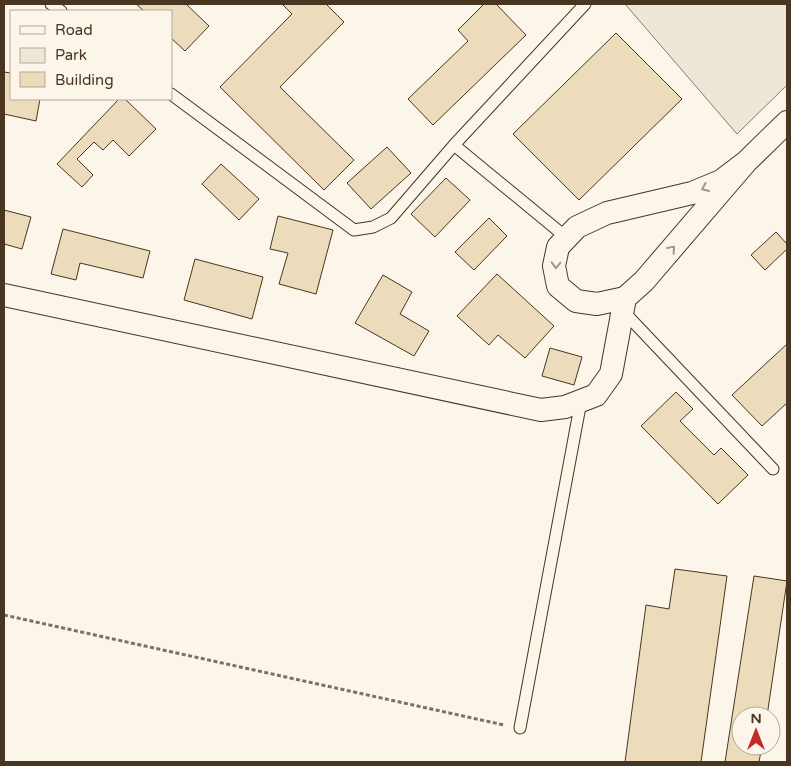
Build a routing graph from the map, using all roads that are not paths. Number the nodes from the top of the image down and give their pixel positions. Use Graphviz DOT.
graph roads {
  1 [pos="585,4"];
  2 [pos="172,95"];
  3 [pos="787,122"];
  4 [pos="454,145"];
  5 [pos="746,162"];
  6 [pos="567,238"];
  7 [pos="4,295"];
  8 [pos="624,304"];
  9 [pos="581,401"];
  10 [pos="773,469"];
  11 [pos="520,728"];
  1 -- 4 [label="lane"];
  2 -- 4 [label="lane"];
  3 -- 5 [label="street"];
  4 -- 6 [label="lane"];
  5 -- 6 [label="street, one-way"];
  8 -- 5 [label="street, one-way"];
  6 -- 8 [label="street, one-way"];
  7 -- 9 [label="street"];
  8 -- 9 [label="street"];
  8 -- 10 [label="lane"];
  9 -- 11 [label="lane"];
}
